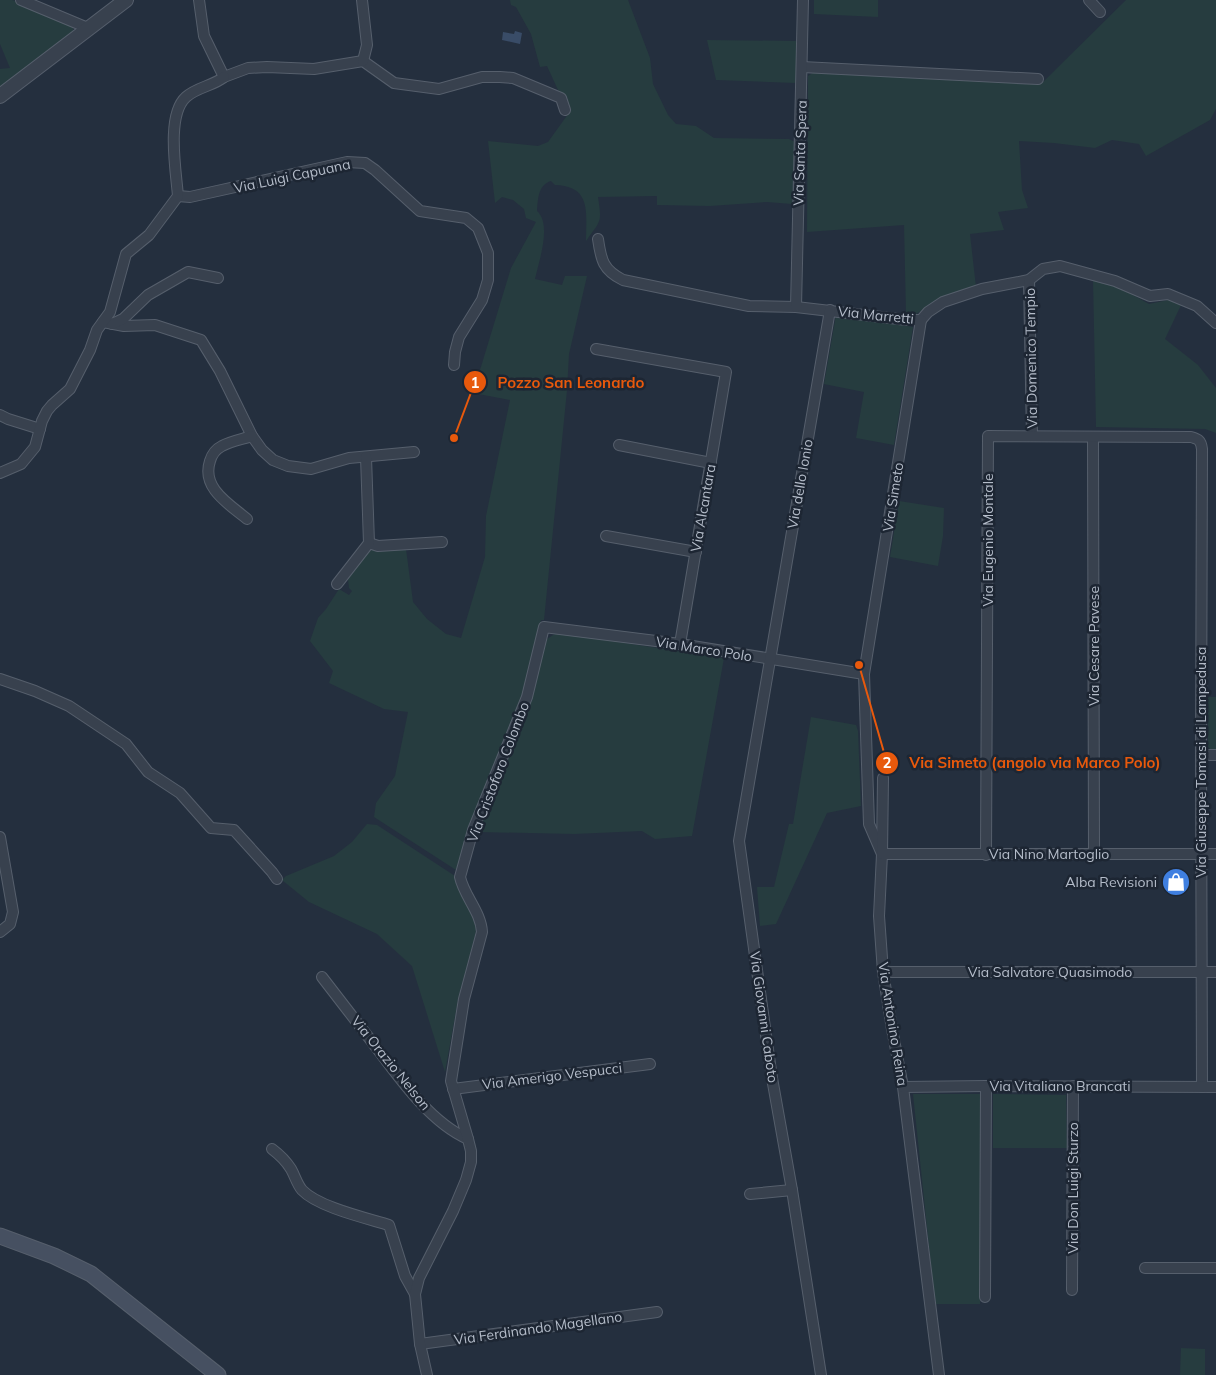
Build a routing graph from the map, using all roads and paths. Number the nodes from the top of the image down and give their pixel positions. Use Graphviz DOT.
graph roads {
  1 [pos="21,0"];
  2 [pos="126,0"];
  3 [pos="200,0"];
  4 [pos="362,0"];
  5 [pos="803,0"];
  6 [pos="1089,0"];
  7 [pos="1100,12"];
  8 [pos="88,28"];
  9 [pos="363,61"];
  10 [pos="802,67"];
  11 [pos="224,77"];
  12 [pos="1038,79"];
  13 [pos="0,96"];
  14 [pos="565,110"];
  15 [pos="178,196"];
  16 [pos="598,239"];
  17 [pos="218,278"];
  18 [pos="1029,280"];
  19 [pos="796,306"];
  20 [pos="830,310"];
  21 [pos="921,320"];
  22 [pos="108,323"];
  23 [pos="1216,323"];
  24 [pos="596,350"];
  25 [pos="454,365"];
  26 [pos="0,414"];
  27 [pos="40,429"];
  28 [pos="252,436"];
  29 [pos="1032,436"];
  30 [pos="1093,437"];
  31 [pos="1198,439"];
  32 [pos="618,446"];
  33 [pos="414,452"];
  34 [pos="366,457"];
  35 [pos="711,463"];
  36 [pos="0,472"];
  37 [pos="247,519"];
  38 [pos="606,536"];
  39 [pos="442,542"];
  40 [pos="369,543"];
  41 [pos="696,552"];
  42 [pos="337,584"];
  43 [pos="544,627"];
  44 [pos="680,644"];
  45 [pos="769,658"];
  46 [pos="864,674"];
  47 [pos="0,679"];
  48 [pos="1201,755"];
  49 [pos="1216,755"];
  50 [pos="883,778"];
  51 [pos="0,838"];
  52 [pos="882,854"];
  53 [pos="986,854"];
  54 [pos="1094,854"];
  55 [pos="1201,854"];
  56 [pos="1216,854"];
  57 [pos="276,879"];
  58 [pos="0,932"];
  59 [pos="883,972"];
  60 [pos="1201,972"];
  61 [pos="1216,972"];
  62 [pos="322,977"];
  63 [pos="650,1064"];
  64 [pos="986,1086"];
  65 [pos="1073,1086"];
  66 [pos="903,1087"];
  67 [pos="1202,1087"];
  68 [pos="1216,1087"];
  69 [pos="453,1089"];
  70 [pos="468,1139"];
  71 [pos="272,1149"];
  72 [pos="792,1190"];
  73 [pos="750,1194"];
  74 [pos="0,1236"];
  75 [pos="1145,1268"];
  76 [pos="1216,1268"];
  77 [pos="1072,1290"];
  78 [pos="416,1294"];
  79 [pos="985,1297"];
  80 [pos="657,1312"];
  81 [pos="420,1344"];
  82 [pos="215,1374"];
  83 [pos="427,1375"];
  84 [pos="821,1375"];
  85 [pos="939,1375"];
  1 -- 8 [label="street"];
  2 -- 8 [label="street"];
  3 -- 11 [label="street"];
  4 -- 9 [label="street"];
  5 -- 10 [label="street, Via Santa Spera"];
  6 -- 7 [label="street"];
  8 -- 13 [label="street"];
  9 -- 11 [label="street"];
  9 -- 14 [label="street"];
  10 -- 12 [label="street"];
  10 -- 19 [label="street, Via Santa Spera"];
  11 -- 15 [label="street"];
  15 -- 22 [label="street"];
  15 -- 25 [label="street, Via Luigi Capuana"];
  16 -- 19 [label="street, Via Marretti"];
  17 -- 22 [label="street"];
  18 -- 21 [label="street, Via Marretti"];
  18 -- 23 [label="street, Via Marretti"];
  18 -- 29 [label="street, Via Domenico Tempio"];
  19 -- 20 [label="street, Via Marretti"];
  20 -- 21 [label="street, Via Marretti"];
  20 -- 45 [label="street, Via dello Ionio"];
  21 -- 46 [label="street, Via Simeto"];
  22 -- 27 [label="street"];
  22 -- 28 [label="street"];
  24 -- 35 [label="street, Via Alcantara"];
  26 -- 27 [label="street"];
  27 -- 36 [label="street"];
  28 -- 34 [label="street"];
  28 -- 37 [label="street"];
  29 -- 30 [label="street, Via Eugenio Montale"];
  29 -- 53 [label="street, Via Eugenio Montale"];
  30 -- 31 [label="street, Via Eugenio Montale"];
  30 -- 54 [label="street, Via Cesare Pavese"];
  31 -- 48 [label="street, Via Giuseppe Tomasi di Lampedusa"];
  32 -- 35 [label="street"];
  33 -- 34 [label="street"];
  34 -- 40 [label="street"];
  35 -- 41 [label="street, Via Alcantara"];
  38 -- 41 [label="street"];
  39 -- 40 [label="street"];
  40 -- 42 [label="street"];
  41 -- 44 [label="street, Via Alcantara"];
  43 -- 44 [label="street, Via Marco Polo"];
  43 -- 69 [label="street, Via Cristoforo Colombo"];
  44 -- 45 [label="street, Via Marco Polo"];
  45 -- 46 [label="street, Via Marco Polo"];
  45 -- 72 [label="street, Via Giovanni Caboto"];
  46 -- 52 [label="street, Via Antonino Reina"];
  47 -- 57 [label="street"];
  48 -- 49 [label="street"];
  48 -- 55 [label="street, Via Giuseppe Tomasi di Lampedusa"];
  50 -- 52 [label="street"];
  51 -- 58 [label="street"];
  52 -- 53 [label="street, Via Nino Martoglio"];
  52 -- 59 [label="street, Via Antonino Reina"];
  53 -- 54 [label="street, Via Nino Martoglio"];
  54 -- 55 [label="street, Via Nino Martoglio"];
  55 -- 56 [label="street, Via Nino Martoglio"];
  55 -- 60 [label="street, Via Giuseppe Tomasi di Lampedusa"];
  59 -- 60 [label="street, Via Salvatore Quasimodo"];
  59 -- 66 [label="street, Via Antonino Reina"];
  60 -- 61 [label="street, Via Salvatore Quasimodo"];
  60 -- 67 [label="street, Via Giuseppe Tomasi di Lampedusa"];
  62 -- 70 [label="street, Via Orazio Nelson"];
  63 -- 69 [label="street, Via Amerigo Vespucci"];
  64 -- 65 [label="street, Via Vitaliano Brancati"];
  64 -- 66 [label="street, Via Vitaliano Brancati"];
  64 -- 79 [label="street"];
  65 -- 67 [label="street, Via Vitaliano Brancati"];
  65 -- 77 [label="street, Via Don Luigi Sturzo"];
  66 -- 85 [label="street, Via Antonino Reina"];
  67 -- 68 [label="street, Via Vitaliano Brancati"];
  69 -- 70 [label="street, Via Cristoforo Colombo"];
  70 -- 78 [label="street, Via Cristoforo Colombo"];
  71 -- 78 [label="street"];
  72 -- 73 [label="street"];
  72 -- 84 [label="street, Via Giovanni Caboto"];
  74 -- 82 [label="main road"];
  75 -- 76 [label="street"];
  78 -- 81 [label="street, Via Cristoforo Colombo"];
  80 -- 81 [label="street, Via Ferdinando Magellano"];
  81 -- 83 [label="street, Via Cristoforo Colombo"];
}
